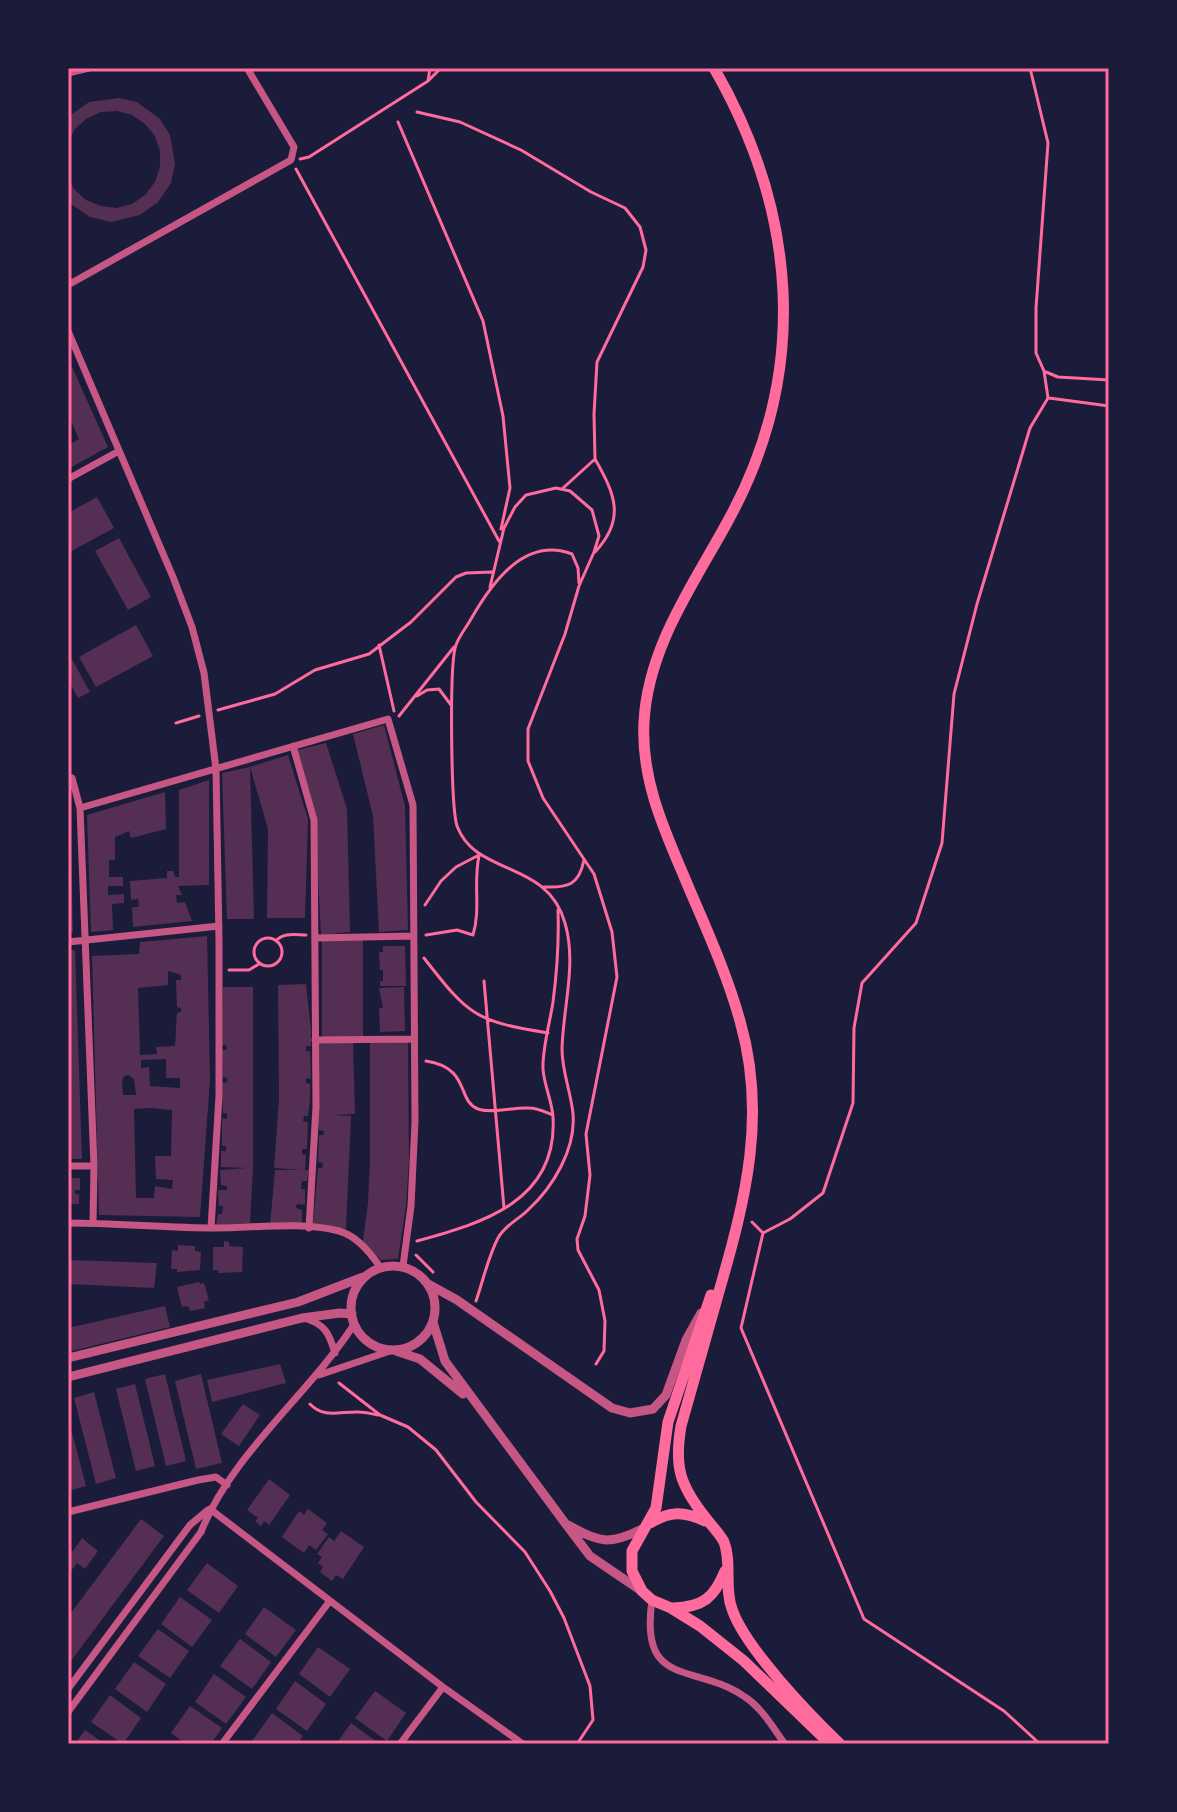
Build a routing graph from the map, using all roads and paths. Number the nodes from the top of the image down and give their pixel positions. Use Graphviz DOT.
graph roads {
  1 [pos="89,68"];
  2 [pos="247,68"];
  3 [pos="430,68"];
  4 [pos="441,68"];
  5 [pos="714,68"];
  6 [pos="1030,68"];
  7 [pos="68,73"];
  8 [pos="428,81"];
  9 [pos="417,112"];
  10 [pos="398,122"];
  11 [pos="291,160"];
  12 [pos="68,285"];
  13 [pos="68,331"];
  14 [pos="1044,371"];
  15 [pos="1109,380"];
  16 [pos="1048,398"];
  17 [pos="1109,406"];
  18 [pos="119,451"];
  19 [pos="595,459"];
  20 [pos="68,479"];
  21 [pos="562,489"];
  22 [pos="499,541"];
  23 [pos="594,552"];
  24 [pos="493,572"];
  25 [pos="579,586"];
  26 [pos="490,587"];
  27 [pos="379,645"];
  28 [pos="454,647"];
  29 [pos="216,698"];
  30 [pos="414,698"];
  31 [pos="451,705"];
  32 [pos="293,746"];
  33 [pos="216,769"];
  34 [pos="72,778"];
  35 [pos="80,808"];
  36 [pos="479,855"];
  37 [pos="584,859"];
  38 [pos="544,887"];
  39 [pos="422,893"];
  40 [pos="558,907"];
  41 [pos="219,926"];
  42 [pos="418,936"];
  43 [pos="315,938"];
  44 [pos="86,940"];
  45 [pos="276,941"];
  46 [pos="68,942"];
  47 [pos="315,951"];
  48 [pos="259,964"];
  49 [pos="422,968"];
  50 [pos="225,970"];
  51 [pos="484,981"];
  52 [pos="489,1020"];
  53 [pos="548,1033"];
  54 [pos="414,1039"];
  55 [pos="315,1040"];
  56 [pos="422,1061"];
  57 [pos="496,1110"];
  58 [pos="553,1115"];
  59 [pos="68,1166"];
  60 [pos="94,1166"];
  61 [pos="504,1210"];
  62 [pos="741,1216"];
  63 [pos="68,1223"];
  64 [pos="93,1223"];
  65 [pos="211,1228"];
  66 [pos="309,1228"];
  67 [pos="763,1233"];
  68 [pos="415,1242"];
  69 [pos="414,1254"];
  70 [pos="403,1266"];
  71 [pos="380,1267"];
  72 [pos="438,1275"];
  73 [pos="363,1277"];
  74 [pos="428,1284"];
  75 [pos="711,1296"];
  76 [pos="476,1301"];
  77 [pos="352,1314"];
  78 [pos="302,1318"];
  79 [pos="433,1322"];
  80 [pos="353,1326"];
  81 [pos="394,1351"];
  82 [pos="335,1353"];
  83 [pos="68,1358"];
  84 [pos="596,1364"];
  85 [pos="317,1375"];
  86 [pos="68,1377"];
  87 [pos="339,1383"];
  88 [pos="310,1404"];
  89 [pos="477,1406"];
  90 [pos="380,1415"];
  91 [pos="227,1485"];
  92 [pos="210,1509"];
  93 [pos="68,1512"];
  94 [pos="565,1523"];
  95 [pos="709,1523"];
  96 [pos="644,1527"];
  97 [pos="727,1567"];
  98 [pos="647,1596"];
  99 [pos="329,1602"];
  100 [pos="671,1608"];
  101 [pos="443,1687"];
  102 [pos="68,1689"];
  103 [pos="68,1712"];
  104 [pos="222,1744"];
  105 [pos="400,1744"];
  106 [pos="523,1744"];
  107 [pos="577,1744"];
  108 [pos="785,1744"];
  109 [pos="831,1744"];
  110 [pos="840,1744"];
  111 [pos="1040,1744"];
  1 -- 7 [label="street"];
  2 -- 11 [label="street"];
  3 -- 8 [label="path"];
  4 -- 8 [label="path"];
  5 -- 62 [label="main road"];
  6 -- 14 [label="path"];
  8 -- 11 [label="path"];
  9 -- 19 [label="path"];
  10 -- 22 [label="path"];
  11 -- 12 [label="street"];
  11 -- 22 [label="path"];
  13 -- 18 [label="street"];
  14 -- 15 [label="path"];
  14 -- 16 [label="path"];
  16 -- 17 [label="path"];
  16 -- 67 [label="path"];
  18 -- 20 [label="street"];
  18 -- 33 [label="street"];
  19 -- 21 [label="path"];
  19 -- 23 [label="path"];
  21 -- 22 [label="path"];
  21 -- 23 [label="path"];
  22 -- 24 [label="path"];
  23 -- 25 [label="path"];
  24 -- 26 [label="path"];
  24 -- 27 [label="path"];
  25 -- 26 [label="path"];
  25 -- 37 [label="path"];
  26 -- 28 [label="path"];
  27 -- 29 [label="path"];
  27 -- 30 [label="path"];
  28 -- 30 [label="path"];
  28 -- 31 [label="path"];
  30 -- 31 [label="path"];
  31 -- 36 [label="path"];
  32 -- 33 [label="street"];
  32 -- 42 [label="street"];
  32 -- 43 [label="street"];
  33 -- 35 [label="street"];
  33 -- 41 [label="street"];
  34 -- 35 [label="street"];
  35 -- 44 [label="street"];
  36 -- 38 [label="path"];
  36 -- 39 [label="path"];
  36 -- 42 [label="path"];
  37 -- 38 [label="path"];
  37 -- 84 [label="path"];
  38 -- 40 [label="path"];
  40 -- 53 [label="path"];
  40 -- 76 [label="path"];
  41 -- 44 [label="street"];
  41 -- 65 [label="street"];
  42 -- 43 [label="street"];
  42 -- 54 [label="street"];
  43 -- 47 [label="street"];
  44 -- 46 [label="street"];
  44 -- 60 [label="street"];
  45 -- 47 [label="path"];
  45 -- 48 [label="path"];
  45 -- 48 [label="path"];
  47 -- 55 [label="street"];
  48 -- 50 [label="path"];
  49 -- 52 [label="path"];
  51 -- 52 [label="path"];
  52 -- 53 [label="path"];
  52 -- 57 [label="path"];
  53 -- 58 [label="path"];
  54 -- 55 [label="street"];
  54 -- 70 [label="street"];
  55 -- 66 [label="street"];
  56 -- 57 [label="path"];
  57 -- 58 [label="path"];
  57 -- 61 [label="path"];
  58 -- 61 [label="path"];
  59 -- 60 [label="street"];
  60 -- 64 [label="street"];
  61 -- 68 [label="path"];
  62 -- 67 [label="path"];
  62 -- 75 [label="main road"];
  62 -- 95 [label="main road"];
  63 -- 64 [label="street"];
  64 -- 65 [label="street"];
  65 -- 66 [label="street"];
  66 -- 71 [label="street"];
  67 -- 111 [label="path"];
  69 -- 72 [label="path"];
  70 -- 71 [label="street"];
  70 -- 74 [label="street"];
  71 -- 73 [label="street"];
  73 -- 77 [label="street"];
  73 -- 83 [label="street"];
  74 -- 75 [label="street"];
  74 -- 79 [label="street"];
  75 -- 96 [label="main road"];
  77 -- 78 [label="street"];
  77 -- 80 [label="street"];
  78 -- 82 [label="street"];
  78 -- 86 [label="street"];
  79 -- 81 [label="street"];
  79 -- 89 [label="street"];
  80 -- 81 [label="street"];
  80 -- 82 [label="street"];
  81 -- 85 [label="street"];
  81 -- 89 [label="street"];
  82 -- 85 [label="street"];
  85 -- 91 [label="street"];
  87 -- 90 [label="path"];
  88 -- 90 [label="path"];
  89 -- 94 [label="street"];
  90 -- 107 [label="path"];
  91 -- 92 [label="street"];
  91 -- 93 [label="street"];
  92 -- 99 [label="street"];
  92 -- 102 [label="street"];
  92 -- 103 [label="street"];
  94 -- 96 [label="street"];
  94 -- 98 [label="street"];
  95 -- 96 [label="main road"];
  95 -- 97 [label="main road"];
  96 -- 98 [label="main road"];
  97 -- 100 [label="main road"];
  97 -- 110 [label="main road"];
  98 -- 100 [label="main road"];
  98 -- 108 [label="street"];
  99 -- 101 [label="street"];
  99 -- 104 [label="street"];
  100 -- 109 [label="main road"];
  101 -- 105 [label="street"];
  101 -- 106 [label="street"];
}
